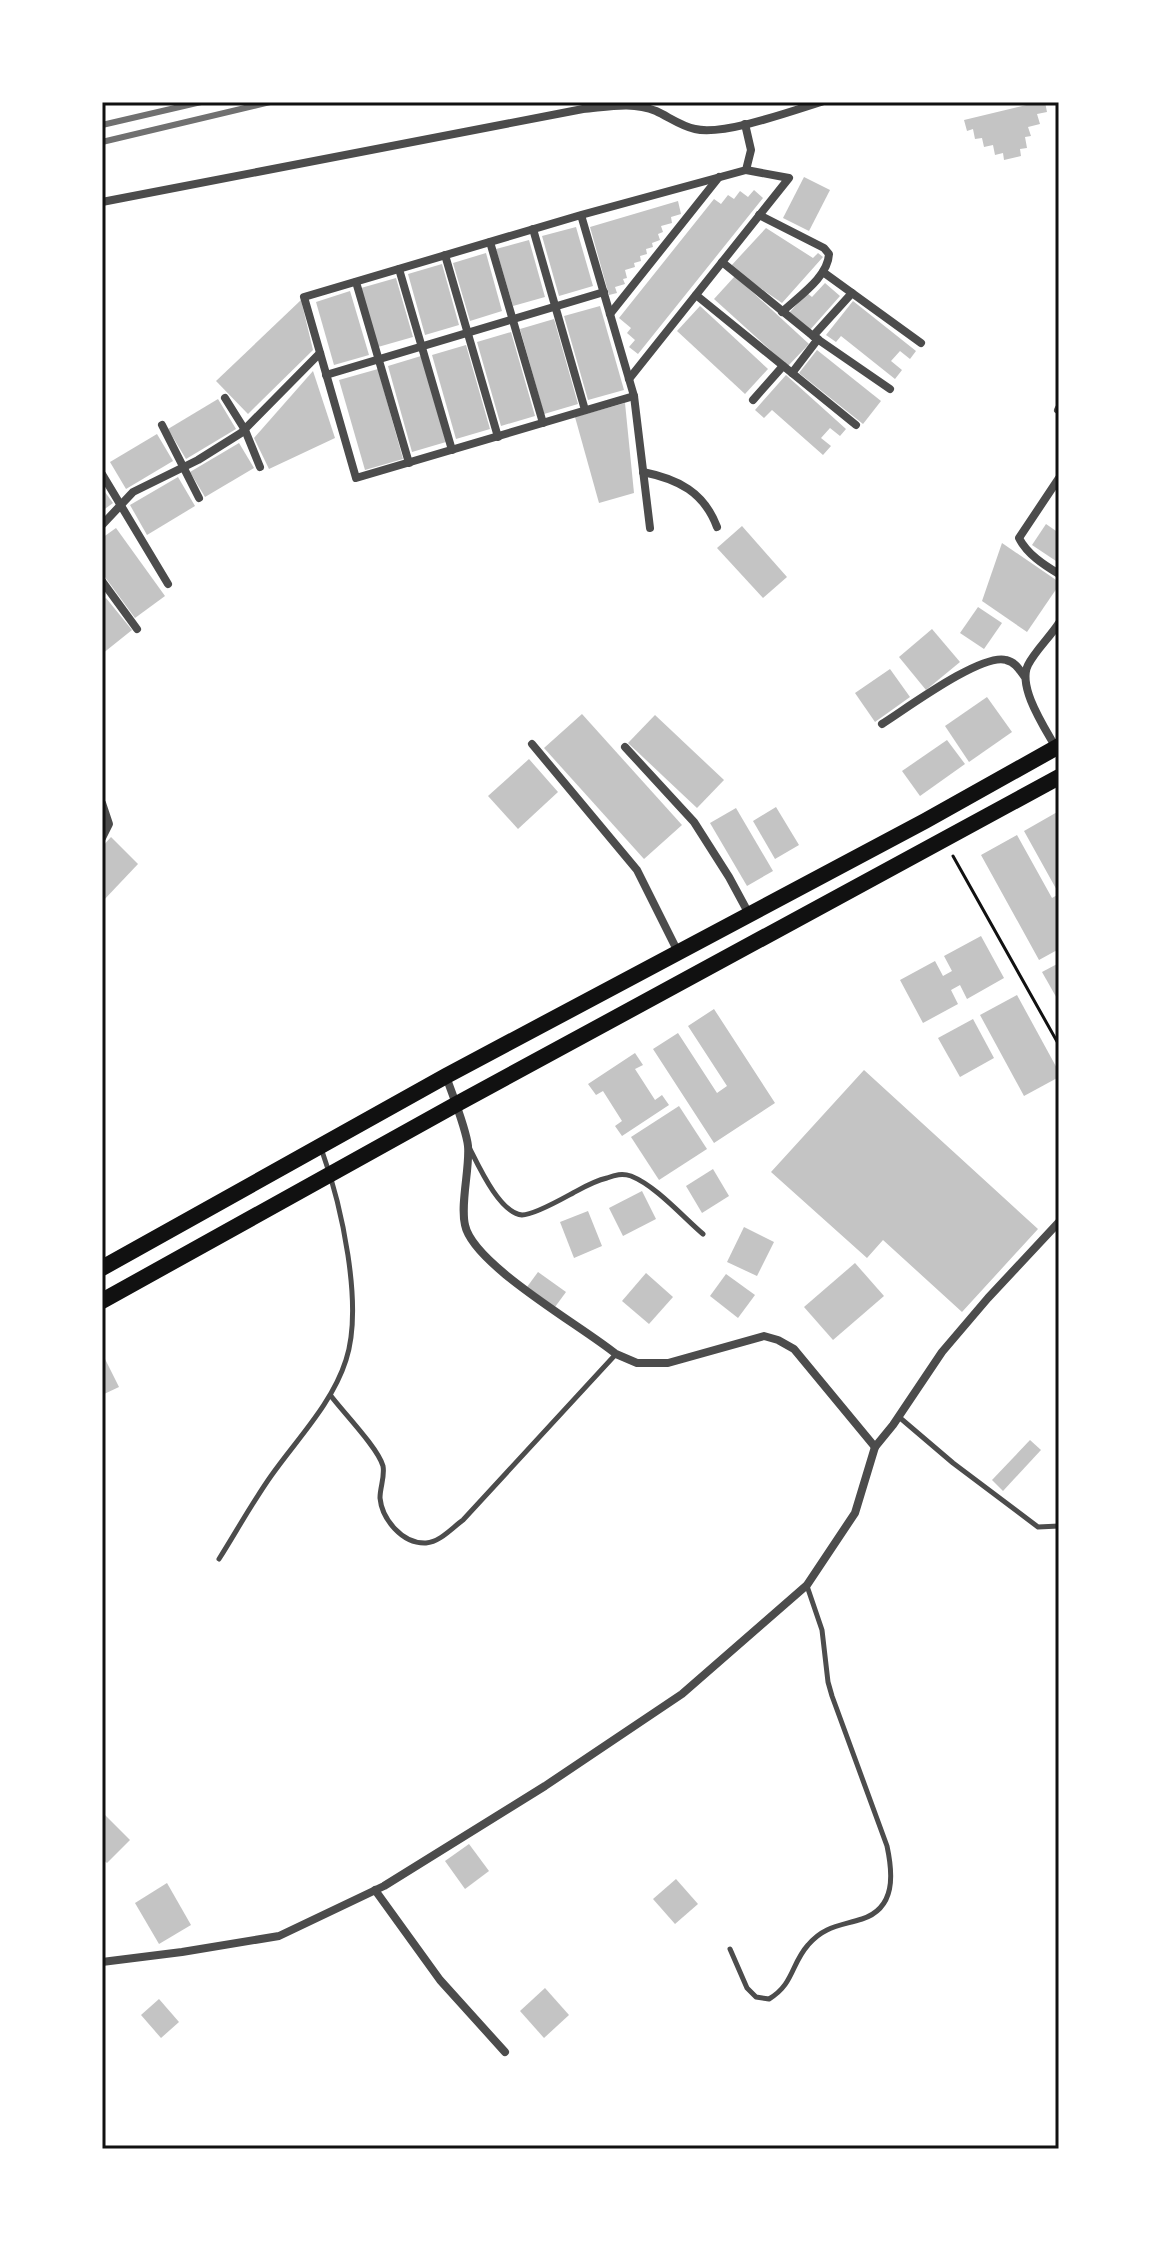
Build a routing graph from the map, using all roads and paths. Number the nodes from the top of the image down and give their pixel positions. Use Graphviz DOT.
graph roads {
  1 [pos="821,102"];
  2 [pos="745,124"];
  3 [pos="746,170"];
  4 [pos="719,176"];
  5 [pos="102,202"];
  6 [pos="581,215"];
  7 [pos="759,215"];
  8 [pos="533,229"];
  9 [pos="490,242"];
  10 [pos="445,255"];
  11 [pos="722,262"];
  12 [pos="399,269"];
  13 [pos="823,272"];
  14 [pos="356,282"];
  15 [pos="604,292"];
  16 [pos="852,293"];
  17 [pos="696,295"];
  18 [pos="555,307"];
  19 [pos="782,312"];
  20 [pos="610,314"];
  21 [pos="513,319"];
  22 [pos="467,333"];
  23 [pos="816,338"];
  24 [pos="921,343"];
  25 [pos="422,346"];
  26 [pos="320,353"];
  27 [pos="378,359"];
  28 [pos="783,366"];
  29 [pos="792,373"];
  30 [pos="326,375"];
  31 [pos="629,379"];
  32 [pos="890,389"];
  33 [pos="634,396"];
  34 [pos="225,398"];
  35 [pos="753,400"];
  36 [pos="585,410"];
  37 [pos="543,423"];
  38 [pos="162,425"];
  39 [pos="856,425"];
  40 [pos="245,430"];
  41 [pos="498,437"];
  42 [pos="452,450"];
  43 [pos="409,463"];
  44 [pos="184,466"];
  45 [pos="260,467"];
  46 [pos="643,472"];
  47 [pos="102,474"];
  48 [pos="1059,478"];
  49 [pos="199,498"];
  50 [pos="121,504"];
  51 [pos="102,525"];
  52 [pos="717,527"];
  53 [pos="650,528"];
  54 [pos="1059,574"];
  55 [pos="102,581"];
  56 [pos="168,584"];
  57 [pos="1059,623"];
  58 [pos="137,629"];
  59 [pos="1024,676"];
  60 [pos="882,724"];
  61 [pos="532,744"];
  62 [pos="625,747"];
  63 [pos="1057,747"];
  64 [pos="1059,777"];
  65 [pos="102,803"];
  66 [pos="102,838"];
  67 [pos="943,839"];
  68 [pos="749,914"];
  69 [pos="678,952"];
  70 [pos="1059,1045"];
  71 [pos="446,1076"];
  72 [pos="455,1105"];
  73 [pos="468,1144"];
  74 [pos="321,1146"];
  75 [pos="331,1174"];
  76 [pos="1059,1222"];
  77 [pos="703,1234"];
  78 [pos="102,1268"];
  79 [pos="102,1301"];
  80 [pos="616,1354"];
  81 [pos="331,1396"];
  82 [pos="898,1417"];
  83 [pos="875,1447"];
  84 [pos="1059,1526"];
  85 [pos="219,1559"];
  86 [pos="807,1585"];
  87 [pos="375,1890"];
  88 [pos="730,1949"];
  89 [pos="102,1962"];
  90 [pos="505,2052"];
  1 -- 2 [label="street"];
  2 -- 3 [label="street"];
  2 -- 5 [label="street"];
  3 -- 4 [label="street"];
  3 -- 7 [label="street"];
  4 -- 6 [label="street"];
  4 -- 20 [label="street"];
  6 -- 8 [label="street"];
  6 -- 15 [label="street"];
  7 -- 11 [label="street"];
  7 -- 13 [label="street"];
  8 -- 9 [label="street"];
  8 -- 18 [label="street"];
  9 -- 10 [label="street"];
  9 -- 21 [label="street"];
  10 -- 12 [label="street"];
  10 -- 22 [label="street"];
  11 -- 17 [label="street"];
  11 -- 19 [label="street"];
  12 -- 14 [label="street"];
  12 -- 25 [label="street"];
  13 -- 16 [label="street"];
  13 -- 19 [label="street"];
  14 -- 26 [label="street"];
  14 -- 27 [label="street"];
  15 -- 18 [label="street"];
  15 -- 20 [label="street"];
  16 -- 23 [label="street"];
  16 -- 24 [label="street"];
  17 -- 28 [label="street"];
  17 -- 31 [label="street"];
  18 -- 21 [label="street"];
  18 -- 36 [label="street"];
  19 -- 23 [label="street"];
  20 -- 31 [label="street"];
  21 -- 22 [label="street"];
  21 -- 37 [label="street"];
  22 -- 25 [label="street"];
  22 -- 41 [label="street"];
  23 -- 29 [label="street"];
  23 -- 32 [label="street"];
  25 -- 27 [label="street"];
  25 -- 42 [label="street"];
  26 -- 30 [label="street"];
  26 -- 40 [label="street"];
  27 -- 30 [label="street"];
  27 -- 43 [label="street"];
  28 -- 29 [label="street"];
  28 -- 35 [label="street"];
  29 -- 39 [label="street"];
  30 -- 43 [label="street"];
  31 -- 33 [label="street"];
  33 -- 36 [label="street"];
  33 -- 46 [label="street"];
  34 -- 40 [label="street"];
  36 -- 37 [label="street"];
  37 -- 41 [label="street"];
  38 -- 44 [label="street"];
  40 -- 44 [label="street"];
  40 -- 45 [label="street"];
  41 -- 42 [label="street"];
  42 -- 43 [label="street"];
  44 -- 49 [label="street"];
  44 -- 50 [label="street"];
  46 -- 52 [label="street"];
  46 -- 53 [label="street"];
  47 -- 50 [label="street"];
  48 -- 54 [label="street"];
  50 -- 51 [label="street"];
  50 -- 56 [label="street"];
  55 -- 58 [label="street"];
  57 -- 59 [label="street"];
  59 -- 60 [label="street"];
  59 -- 63 [label="street"];
  61 -- 69 [label="street"];
  62 -- 68 [label="street"];
  63 -- 68 [label="main road"];
  64 -- 67 [label="main road"];
  65 -- 66 [label="street"];
  67 -- 70 [label="path"];
  67 -- 72 [label="main road"];
  68 -- 69 [label="main road"];
  69 -- 71 [label="main road"];
  71 -- 72 [label="street"];
  71 -- 74 [label="main road"];
  72 -- 73 [label="street"];
  72 -- 75 [label="main road"];
  73 -- 77 [label="lane"];
  73 -- 80 [label="street"];
  74 -- 75 [label="lane"];
  74 -- 78 [label="main road"];
  75 -- 79 [label="main road"];
  75 -- 81 [label="lane"];
  76 -- 82 [label="street"];
  80 -- 81 [label="lane"];
  80 -- 83 [label="street"];
  81 -- 85 [label="lane"];
  82 -- 83 [label="street"];
  82 -- 84 [label="lane"];
  83 -- 86 [label="street"];
  86 -- 87 [label="street"];
  86 -- 88 [label="lane"];
  87 -- 89 [label="street"];
  87 -- 90 [label="street"];
}
